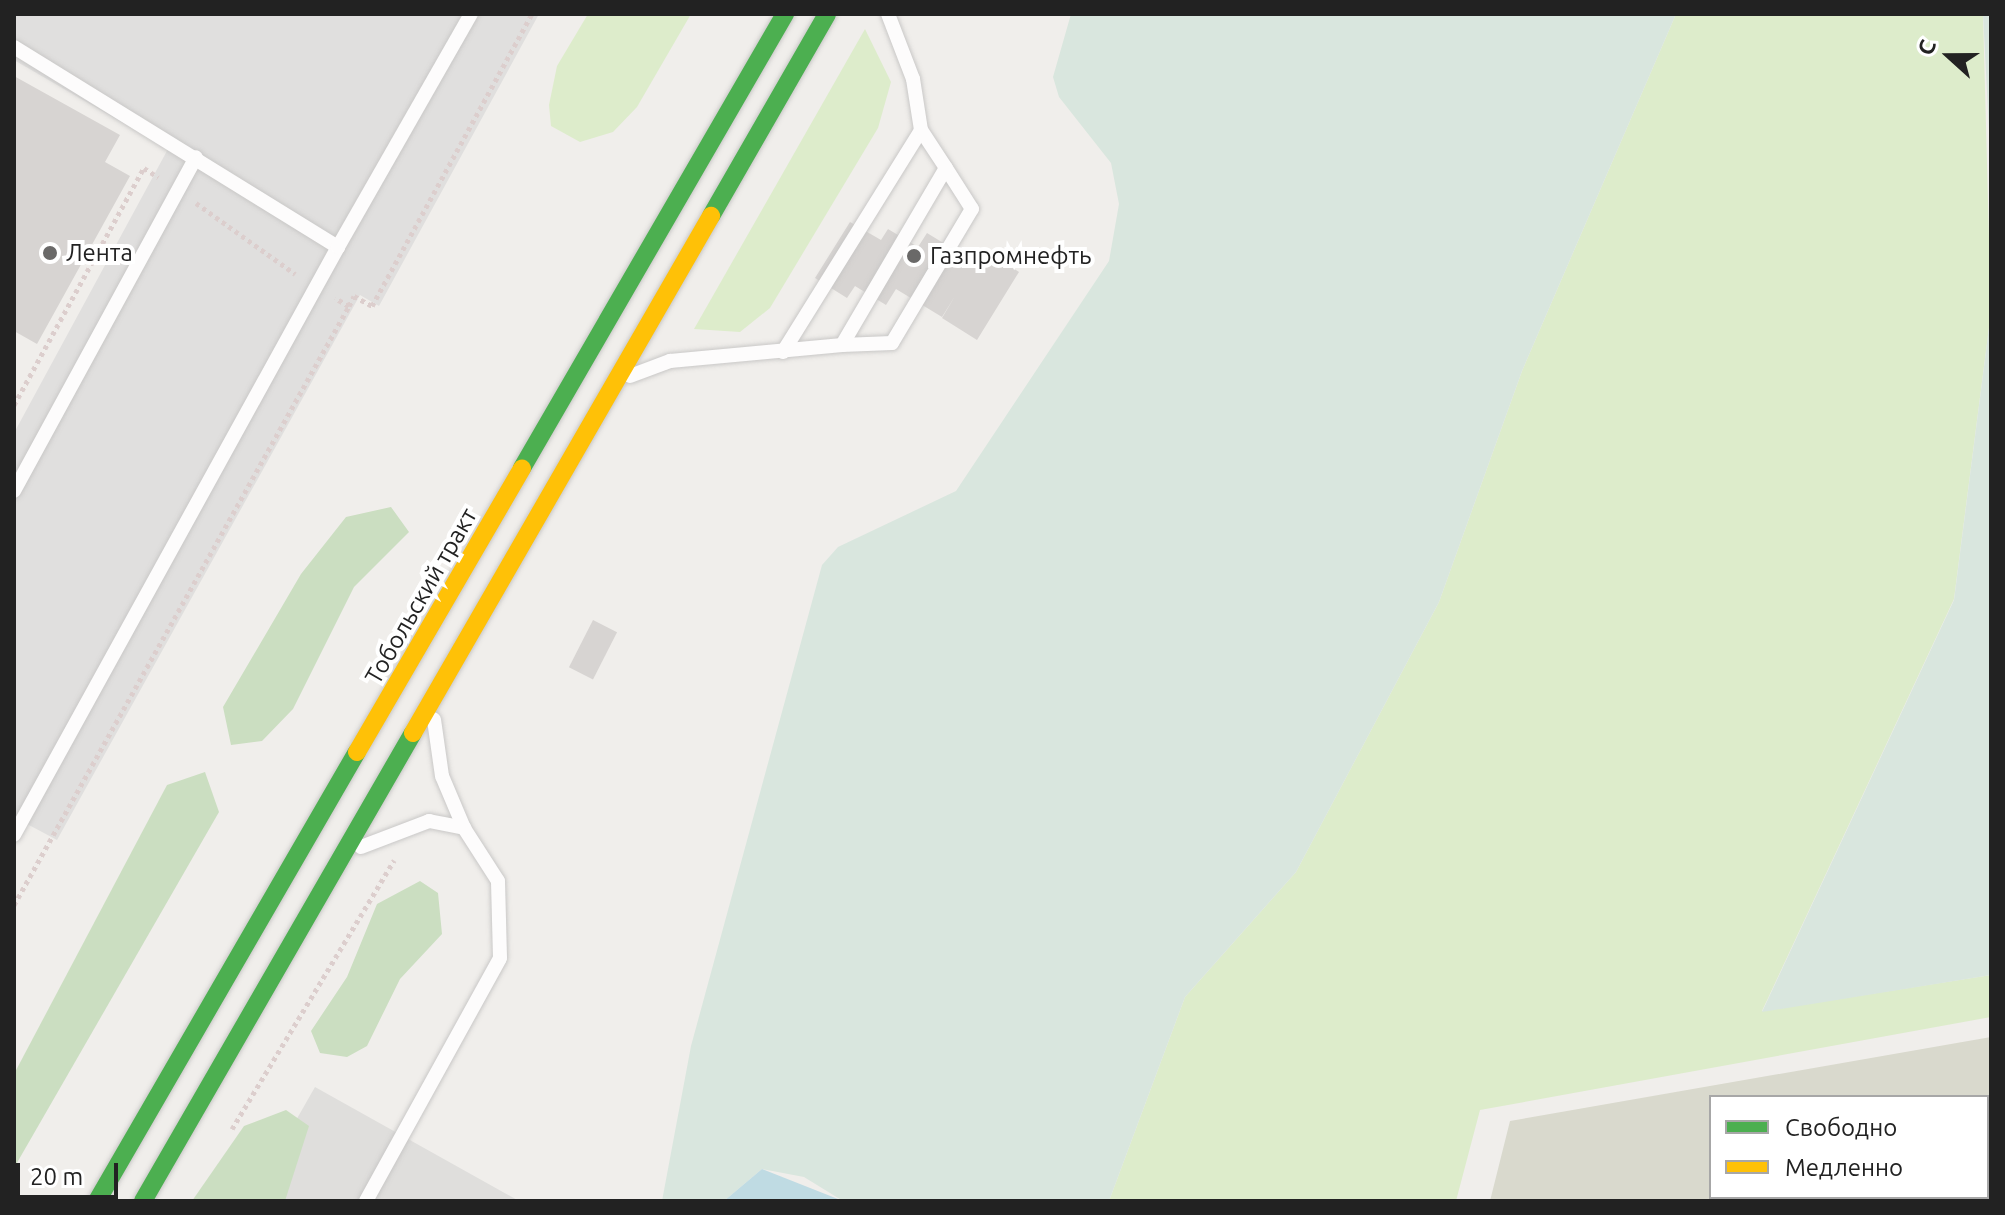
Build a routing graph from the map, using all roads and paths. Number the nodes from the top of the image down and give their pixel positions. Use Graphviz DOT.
graph roads {
  1 [pos="471,14"];
  2 [pos="532,14"];
  3 [pos="785,14"];
  4 [pos="827,14"];
  5 [pos="888,14"];
  6 [pos="14,47"];
  7 [pos="921,130"];
  8 [pos="196,157"];
  9 [pos="946,168"];
  10 [pos="178,189"];
  11 [pos="338,247"];
  12 [pos="315,286"];
  13 [pos="349,306"];
  14 [pos="842,345"];
  15 [pos="783,352"];
  16 [pos="611,390"];
  17 [pos="14,405"];
  18 [pos="14,491"];
  19 [pos="434,697"];
  20 [pos="415,825"];
  21 [pos="464,828"];
  22 [pos="14,835"];
  23 [pos="343,857"];
  24 [pos="14,905"];
  25 [pos="221,1144"];
  26 [pos="97,1201"];
  27 [pos="143,1201"];
  28 [pos="366,1201"];
  1 -- 11 [label="lane"];
  2 -- 13 [label="path"];
  3 -- 26 [label="main road, Тобольский тракт"];
  4 -- 16 [label="main road"];
  5 -- 7 [label="lane"];
  6 -- 8 [label="lane"];
  7 -- 9 [label="lane"];
  7 -- 15 [label="lane"];
  8 -- 10 [label="lane"];
  8 -- 11 [label="lane"];
  9 -- 14 [label="lane"];
  9 -- 14 [label="lane"];
  10 -- 12 [label="path"];
  10 -- 17 [label="path"];
  10 -- 18 [label="lane"];
  11 -- 12 [label="lane"];
  12 -- 13 [label="path"];
  12 -- 22 [label="lane"];
  13 -- 24 [label="path"];
  14 -- 15 [label="lane"];
  15 -- 16 [label="lane"];
  16 -- 19 [label="main road"];
  19 -- 21 [label="lane"];
  19 -- 23 [label="main road"];
  20 -- 21 [label="lane"];
  20 -- 23 [label="lane"];
  20 -- 25 [label="path"];
  21 -- 28 [label="lane"];
  23 -- 27 [label="main road"];
}
